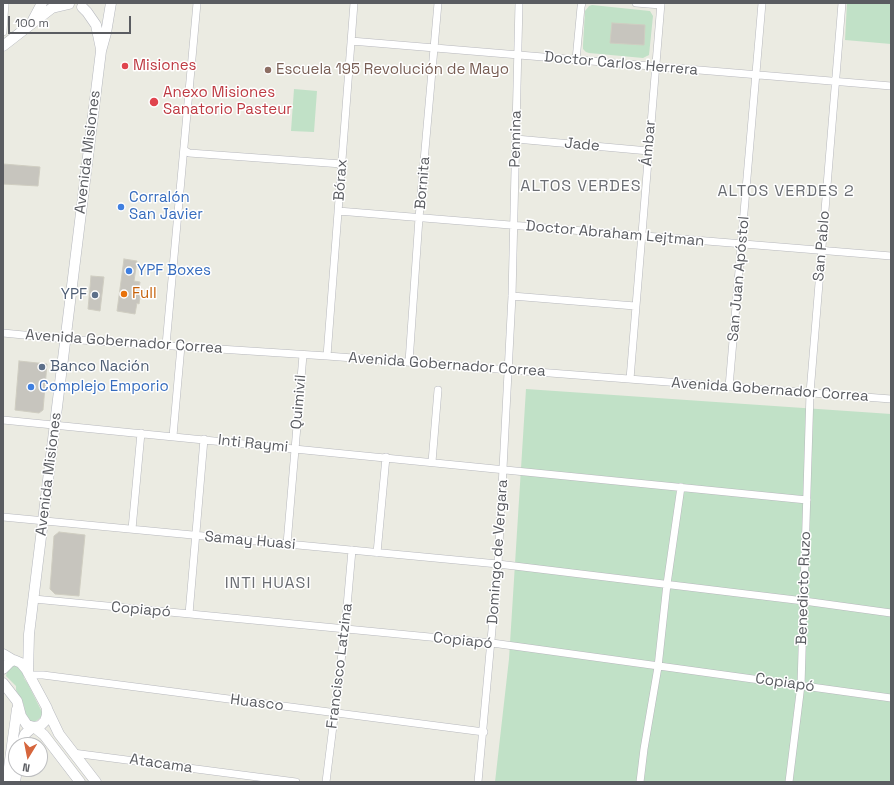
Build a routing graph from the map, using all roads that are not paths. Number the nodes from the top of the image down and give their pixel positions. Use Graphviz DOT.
graph roads {
  1 [pos="5,3"];
  2 [pos="42,3"];
  3 [pos="93,3"];
  4 [pos="111,3"];
  5 [pos="197,3"];
  6 [pos="354,3"];
  7 [pos="438,3"];
  8 [pos="519,3"];
  9 [pos="582,3"];
  10 [pos="636,3"];
  11 [pos="762,3"];
  12 [pos="842,3"];
  13 [pos="68,4"];
  14 [pos="661,4"];
  15 [pos="82,7"];
  16 [pos="31,23"];
  17 [pos="3,32"];
  18 [pos="351,41"];
  19 [pos="3,46"];
  20 [pos="435,48"];
  21 [pos="101,51"];
  22 [pos="518,55"];
  23 [pos="576,60"];
  24 [pos="656,67"];
  25 [pos="756,75"];
  26 [pos="836,82"];
  27 [pos="891,86"];
  28 [pos="516,139"];
  29 [pos="184,150"];
  30 [pos="649,151"];
  31 [pos="342,164"];
  32 [pos="338,211"];
  33 [pos="419,218"];
  34 [pos="513,226"];
  35 [pos="641,236"];
  36 [pos="742,244"];
  37 [pos="822,251"];
  38 [pos="891,256"];
  39 [pos="512,296"];
  40 [pos="635,306"];
  41 [pos="3,333"];
  42 [pos="65,339"];
  43 [pos="166,345"];
  44 [pos="181,346"];
  45 [pos="303,354"];
  46 [pos="327,356"];
  47 [pos="409,362"];
  48 [pos="508,370"];
  49 [pos="630,379"];
  50 [pos="729,387"];
  51 [pos="438,390"];
  52 [pos="810,393"];
  53 [pos="891,399"];
  54 [pos="3,420"];
  55 [pos="55,425"];
  56 [pos="141,433"];
  57 [pos="173,436"];
  58 [pos="204,439"];
  59 [pos="295,448"];
  60 [pos="386,457"];
  61 [pos="432,462"];
  62 [pos="503,469"];
  63 [pos="681,487"];
  64 [pos="807,500"];
  65 [pos="3,517"];
  66 [pos="43,521"];
  67 [pos="132,529"];
  68 [pos="196,536"];
  69 [pos="287,544"];
  70 [pos="352,550"];
  71 [pos="377,553"];
  72 [pos="498,564"];
  73 [pos="667,584"];
  74 [pos="34,599"];
  75 [pos="804,601"];
  76 [pos="891,613"];
  77 [pos="189,614"];
  78 [pos="345,629"];
  79 [pos="29,634"];
  80 [pos="492,643"];
  81 [pos="3,654"];
  82 [pos="14,660"];
  83 [pos="658,667"];
  84 [pos="3,669"];
  85 [pos="29,674"];
  86 [pos="3,683"];
  87 [pos="801,685"];
  88 [pos="891,698"];
  89 [pos="17,701"];
  90 [pos="47,708"];
  91 [pos="334,712"];
  92 [pos="33,727"];
  93 [pos="484,732"];
  94 [pos="23,737"];
  95 [pos="73,753"];
  96 [pos="7,782"];
  97 [pos="80,782"];
  98 [pos="96,782"];
  99 [pos="296,782"];
  100 [pos="326,782"];
  101 [pos="478,782"];
  102 [pos="640,782"];
  103 [pos="789,782"];
  1 -- 17 [label="street"];
  2 -- 16 [label="main road"];
  3 -- 15 [label="main road"];
  4 -- 21 [label="main road, Avenida Misiones"];
  5 -- 29 [label="street"];
  6 -- 18 [label="street, Bórax"];
  7 -- 20 [label="street, Bornita"];
  8 -- 22 [label="street, Pennina"];
  9 -- 23 [label="street"];
  10 -- 14 [label="street"];
  11 -- 25 [label="street, San Juan Apóstol"];
  12 -- 26 [label="street, San Pablo"];
  13 -- 15 [label="main road"];
  13 -- 16 [label="main road"];
  14 -- 24 [label="street, Ámbar"];
  15 -- 21 [label="main road, Avenida Misiones"];
  16 -- 19 [label="main road"];
  18 -- 20 [label="street, Doctor Carlos Herrera"];
  18 -- 31 [label="street, Bórax"];
  20 -- 22 [label="street, Doctor Carlos Herrera"];
  20 -- 33 [label="street, Bornita"];
  21 -- 42 [label="main road, Avenida Misiones"];
  22 -- 23 [label="street, Doctor Carlos Herrera"];
  22 -- 28 [label="street, Pennina"];
  23 -- 24 [label="street, Doctor Carlos Herrera"];
  24 -- 25 [label="street, Doctor Carlos Herrera"];
  24 -- 30 [label="street, Ámbar"];
  25 -- 26 [label="street, Doctor Carlos Herrera"];
  25 -- 36 [label="street, San Juan Apóstol"];
  26 -- 27 [label="street, Doctor Carlos Herrera"];
  26 -- 37 [label="street, San Pablo"];
  28 -- 30 [label="street, Jade"];
  28 -- 34 [label="street, Pennina"];
  29 -- 31 [label="street"];
  29 -- 43 [label="street"];
  30 -- 35 [label="street, Ámbar"];
  31 -- 32 [label="street, Bórax"];
  32 -- 33 [label="street, Doctor Abraham Lejtman"];
  32 -- 46 [label="street, Bórax"];
  33 -- 34 [label="street, Doctor Abraham Lejtman"];
  33 -- 47 [label="street, Bornita"];
  34 -- 35 [label="street, Doctor Abraham Lejtman"];
  34 -- 39 [label="street, Pennina"];
  35 -- 36 [label="street, Doctor Abraham Lejtman"];
  35 -- 40 [label="street, Ámbar"];
  36 -- 37 [label="street, Doctor Abraham Lejtman"];
  36 -- 50 [label="street, San Juan Apóstol"];
  37 -- 38 [label="street, Doctor Abraham Lejtman"];
  37 -- 52 [label="street, San Pablo"];
  39 -- 40 [label="street"];
  39 -- 48 [label="street, Pennina"];
  40 -- 49 [label="street, Ámbar"];
  41 -- 42 [label="street, Avenida Gobernador Correa"];
  42 -- 43 [label="street, Avenida Gobernador Correa"];
  42 -- 55 [label="main road, Avenida Misiones"];
  43 -- 44 [label="street, Avenida Gobernador Correa"];
  44 -- 45 [label="street, Avenida Gobernador Correa"];
  44 -- 57 [label="street"];
  45 -- 46 [label="street, Avenida Gobernador Correa"];
  45 -- 59 [label="street, Quimivil"];
  46 -- 47 [label="street, Avenida Gobernador Correa"];
  47 -- 48 [label="street, Avenida Gobernador Correa"];
  48 -- 49 [label="street, Avenida Gobernador Correa"];
  48 -- 62 [label="street, Domingo de Vergara"];
  49 -- 50 [label="street, Avenida Gobernador Correa"];
  50 -- 52 [label="street, Avenida Gobernador Correa"];
  51 -- 61 [label="street"];
  52 -- 53 [label="street, Avenida Gobernador Correa"];
  52 -- 64 [label="street, Benedicto Ruzo"];
  54 -- 55 [label="street, Inti Raymi"];
  55 -- 56 [label="street, Inti Raymi"];
  55 -- 66 [label="main road, Avenida Misiones"];
  56 -- 57 [label="street, Inti Raymi"];
  56 -- 67 [label="street"];
  57 -- 58 [label="street, Inti Raymi"];
  58 -- 59 [label="street, Inti Raymi"];
  58 -- 68 [label="street"];
  59 -- 60 [label="street, Inti Raymi"];
  59 -- 69 [label="street, Quimivil"];
  60 -- 61 [label="street, Inti Raymi"];
  60 -- 71 [label="street"];
  61 -- 62 [label="street, Inti Raymi"];
  62 -- 63 [label="street, Inti Raymi"];
  62 -- 72 [label="street, Domingo de Vergara"];
  63 -- 64 [label="street, Inti Raymi"];
  63 -- 73 [label="street"];
  64 -- 75 [label="street, Benedicto Ruzo"];
  65 -- 66 [label="street, Samay Huasi"];
  66 -- 67 [label="street, Samay Huasi"];
  66 -- 74 [label="main road, Avenida Misiones"];
  67 -- 68 [label="street, Samay Huasi"];
  68 -- 69 [label="street, Samay Huasi"];
  68 -- 77 [label="street"];
  69 -- 70 [label="street, Samay Huasi"];
  70 -- 71 [label="street, Samay Huasi"];
  70 -- 78 [label="street, Francisco Latzina"];
  71 -- 72 [label="street, Samay Huasi"];
  72 -- 73 [label="street, Samay Huasi"];
  72 -- 80 [label="street, Domingo de Vergara"];
  73 -- 75 [label="street, Samay Huasi"];
  73 -- 83 [label="street"];
  74 -- 77 [label="street, Copiapó"];
  74 -- 79 [label="main road, Avenida Misiones"];
  75 -- 76 [label="street, Samay Huasi"];
  75 -- 87 [label="street, Benedicto Ruzo"];
  77 -- 78 [label="street, Copiapó"];
  78 -- 80 [label="street, Copiapó"];
  78 -- 91 [label="street, Francisco Latzina"];
  79 -- 82 [label="main road, Avenida Misiones"];
  79 -- 85 [label="main road, Avenida Misiones"];
  80 -- 83 [label="street, Copiapó"];
  80 -- 93 [label="street, Domingo de Vergara"];
  81 -- 82 [label="main road"];
  82 -- 84 [label="main road, Avenida Misiones"];
  82 -- 85 [label="main road"];
  83 -- 87 [label="street, Copiapó"];
  83 -- 102 [label="street"];
  85 -- 90 [label="main road"];
  85 -- 91 [label="street, Huasco"];
  86 -- 89 [label="main road"];
  87 -- 88 [label="street, Copiapó"];
  87 -- 103 [label="street, Benedicto Ruzo"];
  89 -- 92 [label="main road"];
  89 -- 96 [label="main road"];
  90 -- 92 [label="main road"];
  90 -- 95 [label="main road"];
  91 -- 93 [label="street, Huasco"];
  91 -- 100 [label="street, Francisco Latzina"];
  92 -- 94 [label="main road"];
  92 -- 97 [label="main road"];
  93 -- 101 [label="street, Domingo de Vergara"];
  95 -- 98 [label="main road"];
  95 -- 99 [label="street, Atacama"];
}
